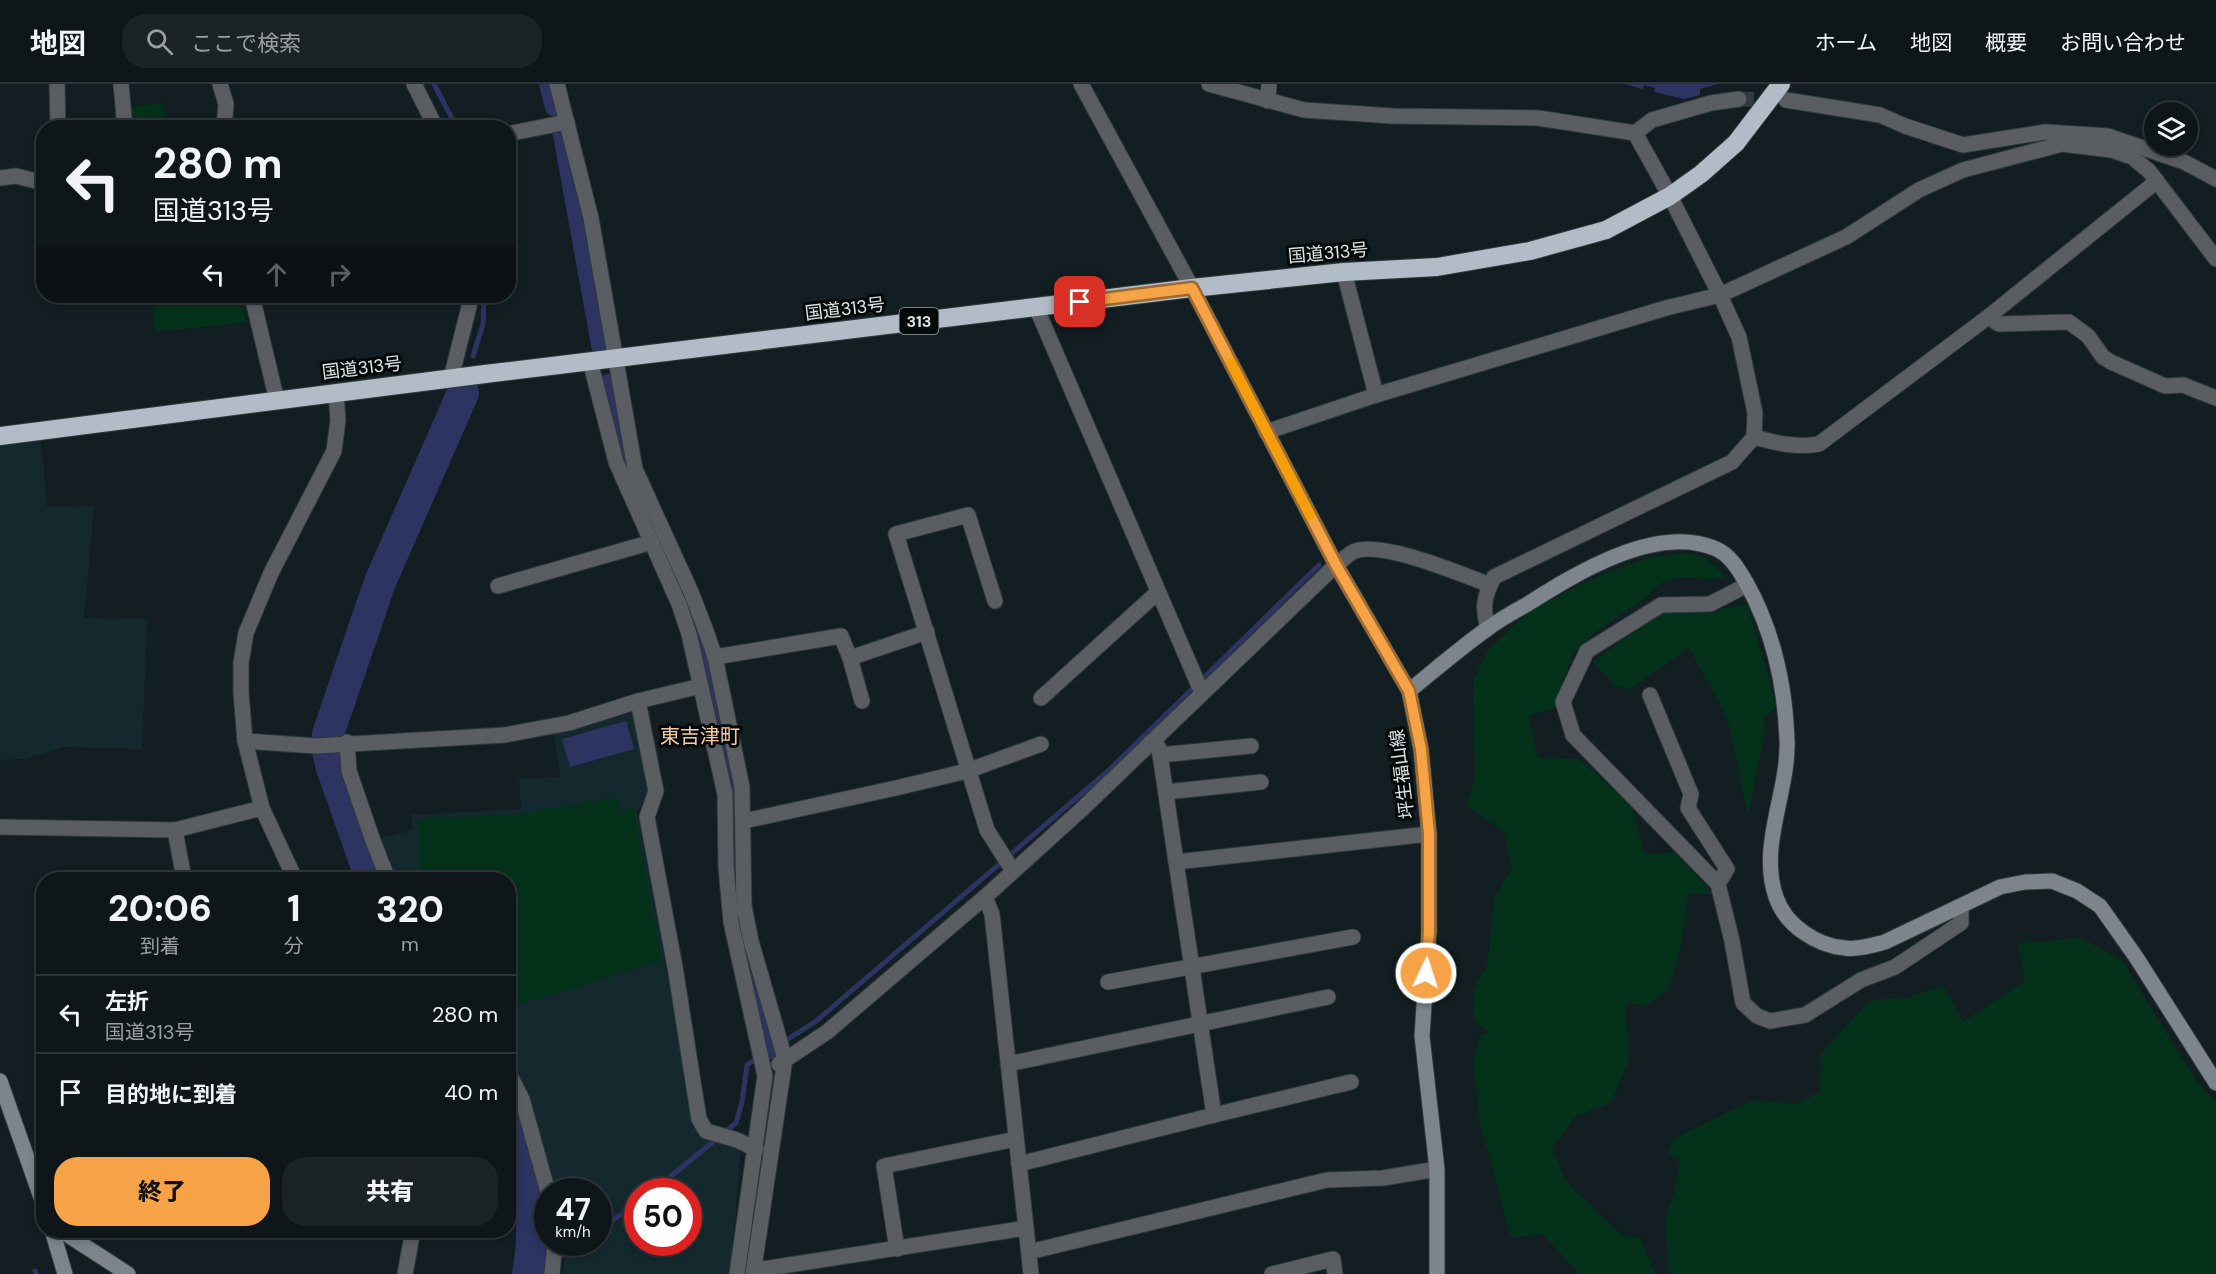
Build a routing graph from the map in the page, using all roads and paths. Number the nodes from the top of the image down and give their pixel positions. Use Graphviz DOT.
graph roads {
  1 [pos="57,84"];
  2 [pos="121,84"];
  3 [pos="220,84"];
  4 [pos="414,84"];
  5 [pos="557,84"];
  6 [pos="1081,84"];
  7 [pos="1209,84"];
  8 [pos="1269,84"];
  9 [pos="1784,92"];
  10 [pos="1739,99"];
  11 [pos="1268,101"];
  12 [pos="58,120"];
  13 [pos="124,120"];
  14 [pos="225,120"];
  15 [pos="432,120"];
  16 [pos="567,122"];
  17 [pos="516,132"];
  18 [pos="1635,133"];
  19 [pos="0,178"];
  20 [pos="2216,179"];
  21 [pos="36,181"];
  22 [pos="2157,181"];
  23 [pos="1670,196"];
  24 [pos="2216,259"];
  25 [pos="1344,272"];
  26 [pos="1192,288"];
  27 [pos="1720,295"];
  28 [pos="254,303"];
  29 [pos="469,303"];
  30 [pos="1036,307"];
  31 [pos="1988,317"];
  32 [pos="615,357"];
  33 [pos="591,361"];
  34 [pos="451,378"];
  35 [pos="336,393"];
  36 [pos="1376,395"];
  37 [pos="2216,398"];
  38 [pos="277,401"];
  39 [pos="1266,432"];
  40 [pos="0,436"];
  41 [pos="1754,437"];
  42 [pos="652,542"];
  43 [pos="1336,565"];
  44 [pos="1490,585"];
  45 [pos="1747,585"];
  46 [pos="498,586"];
  47 [pos="1158,592"];
  48 [pos="995,601"];
  49 [pos="1488,628"];
  50 [pos="927,632"];
  51 [pos="715,657"];
  52 [pos="850,658"];
  53 [pos="701,686"];
  54 [pos="1409,691"];
  55 [pos="1202,692"];
  56 [pos="1650,695"];
  57 [pos="1041,698"];
  58 [pos="862,700"];
  59 [pos="638,701"];
  60 [pos="245,741"];
  61 [pos="342,743"];
  62 [pos="1041,744"];
  63 [pos="1251,746"];
  64 [pos="1156,748"];
  65 [pos="968,771"];
  66 [pos="1261,782"];
  67 [pos="1166,792"];
  68 [pos="262,808"];
  69 [pos="744,821"];
  70 [pos="0,827"];
  71 [pos="175,830"];
  72 [pos="1429,834"];
  73 [pos="1176,862"];
  74 [pos="1012,869"];
  75 [pos="183,872"];
  76 [pos="292,872"];
  77 [pos="385,872"];
  78 [pos="1718,884"];
  79 [pos="985,897"];
  80 [pos="1961,906"];
  81 [pos="1353,937"];
  82 [pos="1191,966"];
  83 [pos="1108,982"];
  84 [pos="1328,997"];
  85 [pos="1200,1023"];
  86 [pos="784,1056"];
  87 [pos="1008,1064"];
  88 [pos="764,1071"];
  89 [pos="0,1081"];
  90 [pos="1352,1082"];
  91 [pos="2216,1083"];
  92 [pos="516,1087"];
  93 [pos="1214,1115"];
  94 [pos="1016,1139"];
  95 [pos="756,1149"];
  96 [pos="1019,1164"];
  97 [pos="1437,1168"];
  98 [pos="544,1178"];
  99 [pos="36,1183"];
  100 [pos="1026,1228"];
  101 [pos="54,1238"];
  102 [pos="72,1238"];
  103 [pos="411,1238"];
  104 [pos="897,1249"];
  105 [pos="1029,1252"];
  106 [pos="553,1256"];
  107 [pos="753,1271"];
  108 [pos="552,1273"];
  109 [pos="65,1274"];
  110 [pos="128,1274"];
  111 [pos="405,1274"];
  112 [pos="737,1274"];
  113 [pos="1031,1274"];
  114 [pos="1272,1274"];
  115 [pos="1335,1274"];
  116 [pos="1437,1274"];
  1 -- 12 [label="street"];
  2 -- 13 [label="street"];
  3 -- 14 [label="street"];
  4 -- 15 [label="street"];
  5 -- 16 [label="street"];
  6 -- 26 [label="street"];
  7 -- 11 [label="street"];
  8 -- 11 [label="street"];
  9 -- 20 [label="street"];
  9 -- 23 [label="highway, 国道313号 / 313"];
  10 -- 18 [label="street"];
  11 -- 18 [label="street"];
  16 -- 17 [label="street"];
  16 -- 32 [label="street"];
  18 -- 23 [label="street"];
  19 -- 21 [label="street"];
  22 -- 24 [label="street"];
  22 -- 27 [label="street"];
  22 -- 31 [label="street"];
  23 -- 25 [label="highway, 国道313号 / 313"];
  23 -- 27 [label="street"];
  25 -- 26 [label="highway, 国道313号 / 313"];
  25 -- 36 [label="street"];
  26 -- 30 [label="highway, 国道313号 / 313"];
  26 -- 39 [label="street, 坪生福山線"];
  27 -- 36 [label="street"];
  27 -- 41 [label="street"];
  28 -- 38 [label="street"];
  29 -- 34 [label="street"];
  30 -- 32 [label="highway, 国道313号 / 313"];
  30 -- 47 [label="street"];
  31 -- 37 [label="street"];
  31 -- 41 [label="street"];
  32 -- 33 [label="highway, 国道313号 / 313"];
  32 -- 51 [label="street"];
  33 -- 34 [label="highway, 国道313号 / 313"];
  33 -- 42 [label="street"];
  34 -- 35 [label="highway, 国道313号 / 313"];
  35 -- 38 [label="highway, 国道313号 / 313"];
  35 -- 60 [label="street"];
  36 -- 39 [label="street"];
  38 -- 40 [label="highway, 国道313号 / 313"];
  39 -- 43 [label="street, 坪生福山線"];
  41 -- 44 [label="street"];
  42 -- 46 [label="street"];
  42 -- 53 [label="street"];
  43 -- 44 [label="street"];
  43 -- 54 [label="street, 坪生福山線"];
  43 -- 55 [label="street"];
  44 -- 49 [label="street"];
  45 -- 49 [label="street"];
  45 -- 78 [label="street"];
  45 -- 80 [label="street"];
  47 -- 55 [label="street"];
  47 -- 57 [label="street"];
  48 -- 50 [label="street"];
  49 -- 54 [label="street"];
  50 -- 52 [label="street"];
  50 -- 65 [label="street"];
  51 -- 52 [label="street"];
  51 -- 69 [label="street"];
  52 -- 58 [label="street"];
  53 -- 59 [label="street"];
  53 -- 88 [label="street"];
  54 -- 72 [label="street, 坪生福山線"];
  55 -- 64 [label="street"];
  56 -- 78 [label="street"];
  59 -- 61 [label="street"];
  59 -- 95 [label="street"];
  60 -- 61 [label="street"];
  60 -- 68 [label="street"];
  61 -- 77 [label="street"];
  62 -- 65 [label="street"];
  63 -- 64 [label="street"];
  64 -- 67 [label="street"];
  64 -- 74 [label="street"];
  65 -- 69 [label="street"];
  65 -- 74 [label="street"];
  66 -- 67 [label="street"];
  67 -- 73 [label="street"];
  68 -- 71 [label="street"];
  68 -- 76 [label="street"];
  69 -- 86 [label="street"];
  70 -- 71 [label="street"];
  71 -- 75 [label="street"];
  72 -- 73 [label="street"];
  72 -- 97 [label="street, 坪生福山線"];
  73 -- 82 [label="street"];
  74 -- 79 [label="street"];
  78 -- 80 [label="street"];
  79 -- 86 [label="street"];
  79 -- 87 [label="street"];
  80 -- 91 [label="street"];
  81 -- 82 [label="street"];
  82 -- 83 [label="street"];
  82 -- 85 [label="street"];
  84 -- 85 [label="street"];
  85 -- 87 [label="street"];
  85 -- 93 [label="street"];
  86 -- 88 [label="street"];
  86 -- 107 [label="street"];
  87 -- 94 [label="street"];
  88 -- 95 [label="street"];
  89 -- 99 [label="street"];
  90 -- 93 [label="street"];
  92 -- 98 [label="street"];
  93 -- 96 [label="street"];
  94 -- 96 [label="street"];
  94 -- 104 [label="street"];
  95 -- 112 [label="street"];
  96 -- 100 [label="street"];
  97 -- 105 [label="street"];
  97 -- 116 [label="street, 坪生福山線"];
  100 -- 104 [label="street"];
  100 -- 105 [label="street"];
  101 -- 109 [label="street"];
  102 -- 110 [label="street"];
  103 -- 111 [label="street"];
  104 -- 107 [label="street"];
  105 -- 113 [label="street"];
  106 -- 108 [label="street"];
  114 -- 115 [label="street"];
}
